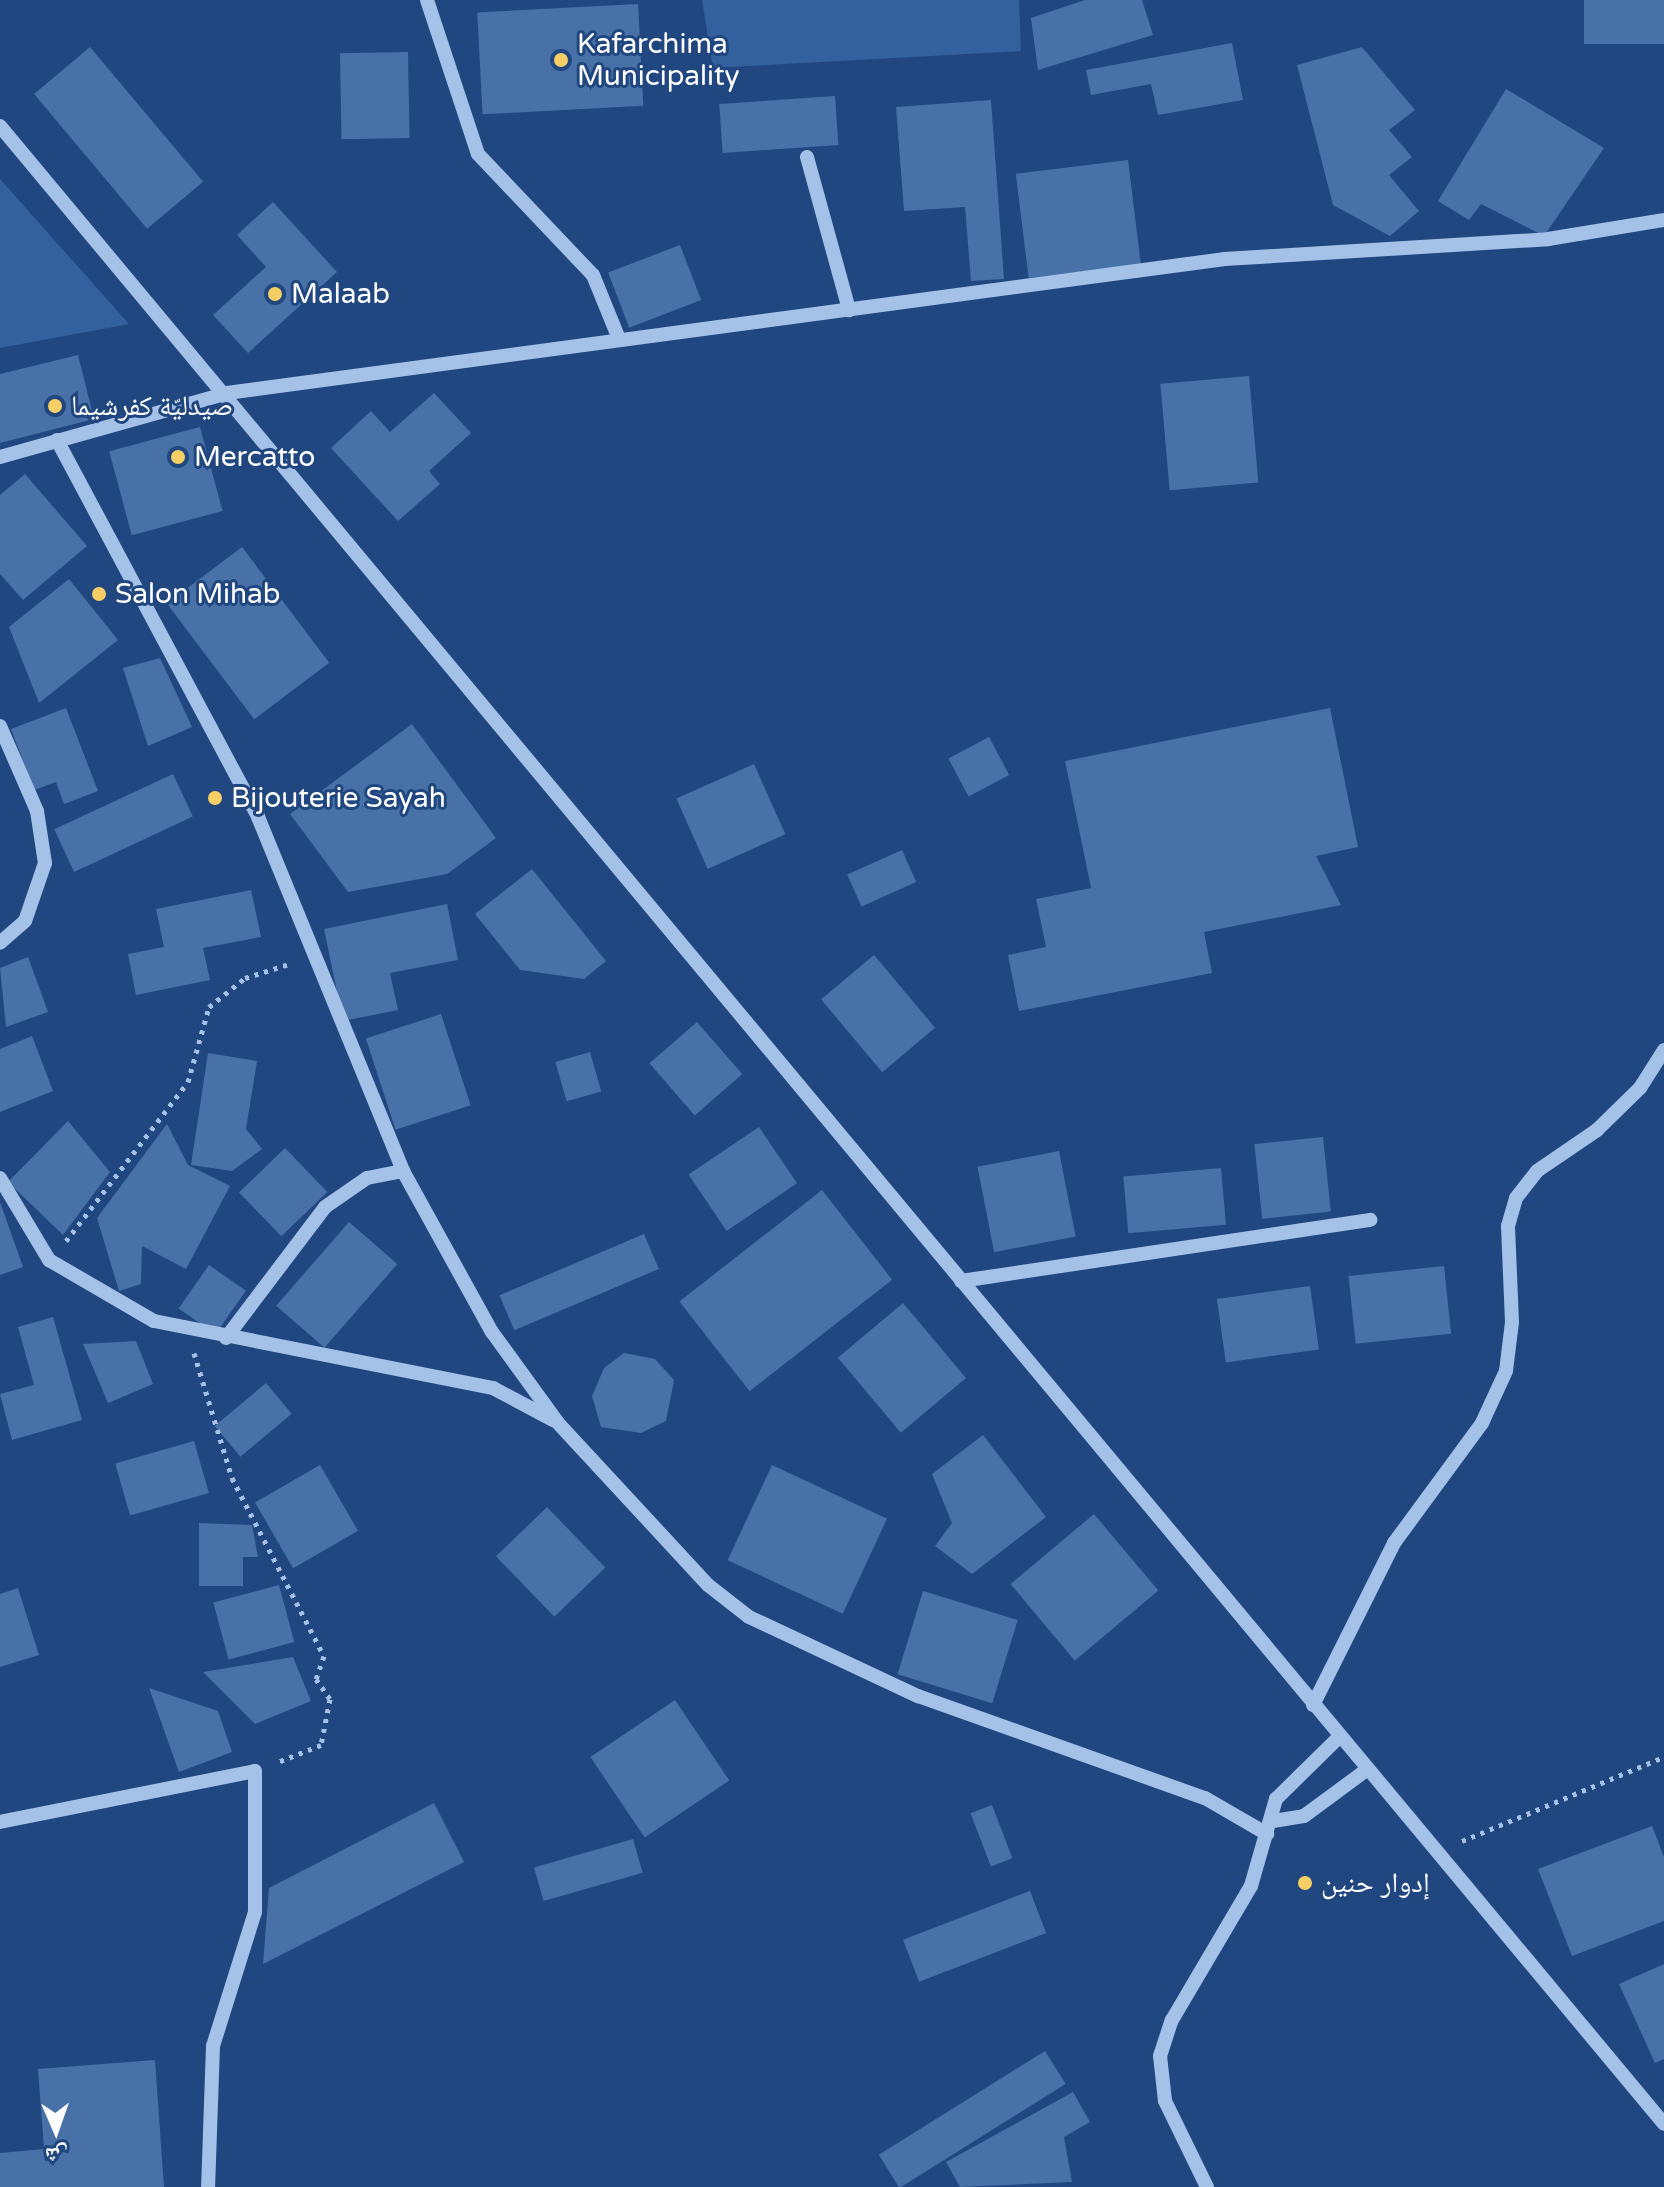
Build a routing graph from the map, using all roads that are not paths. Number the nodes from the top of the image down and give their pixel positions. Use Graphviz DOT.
graph roads {
  1 [pos="427,0"];
  2 [pos="0,126"];
  3 [pos="807,157"];
  4 [pos="1664,220"];
  5 [pos="849,310"];
  6 [pos="619,339"];
  7 [pos="227,393"];
  8 [pos="57,440"];
  9 [pos="0,457"];
  10 [pos="0,726"];
  11 [pos="0,943"];
  12 [pos="1664,1050"];
  13 [pos="403,1171"];
  14 [pos="0,1178"];
  15 [pos="1370,1220"];
  16 [pos="961,1281"];
  17 [pos="226,1338"];
  18 [pos="558,1423"];
  19 [pos="1313,1705"];
  20 [pos="1337,1739"];
  21 [pos="1365,1771"];
  22 [pos="0,1822"];
  23 [pos="1270,1827"];
  24 [pos="1664,2124"];
  25 [pos="208,2187"];
  26 [pos="1207,2187"];
  1 -- 6 [label="street"];
  2 -- 7 [label="street"];
  3 -- 5 [label="street"];
  4 -- 5 [label="street"];
  5 -- 6 [label="street"];
  6 -- 7 [label="street"];
  7 -- 8 [label="street"];
  7 -- 16 [label="street"];
  8 -- 9 [label="street"];
  8 -- 13 [label="street"];
  10 -- 11 [label="street"];
  12 -- 19 [label="street"];
  13 -- 17 [label="street"];
  13 -- 18 [label="street"];
  14 -- 17 [label="street"];
  15 -- 16 [label="street"];
  16 -- 19 [label="street"];
  17 -- 18 [label="street"];
  18 -- 23 [label="street"];
  19 -- 20 [label="street"];
  20 -- 21 [label="street"];
  20 -- 23 [label="street"];
  21 -- 23 [label="street"];
  21 -- 24 [label="street"];
  22 -- 25 [label="street"];
  23 -- 26 [label="street"];
}
